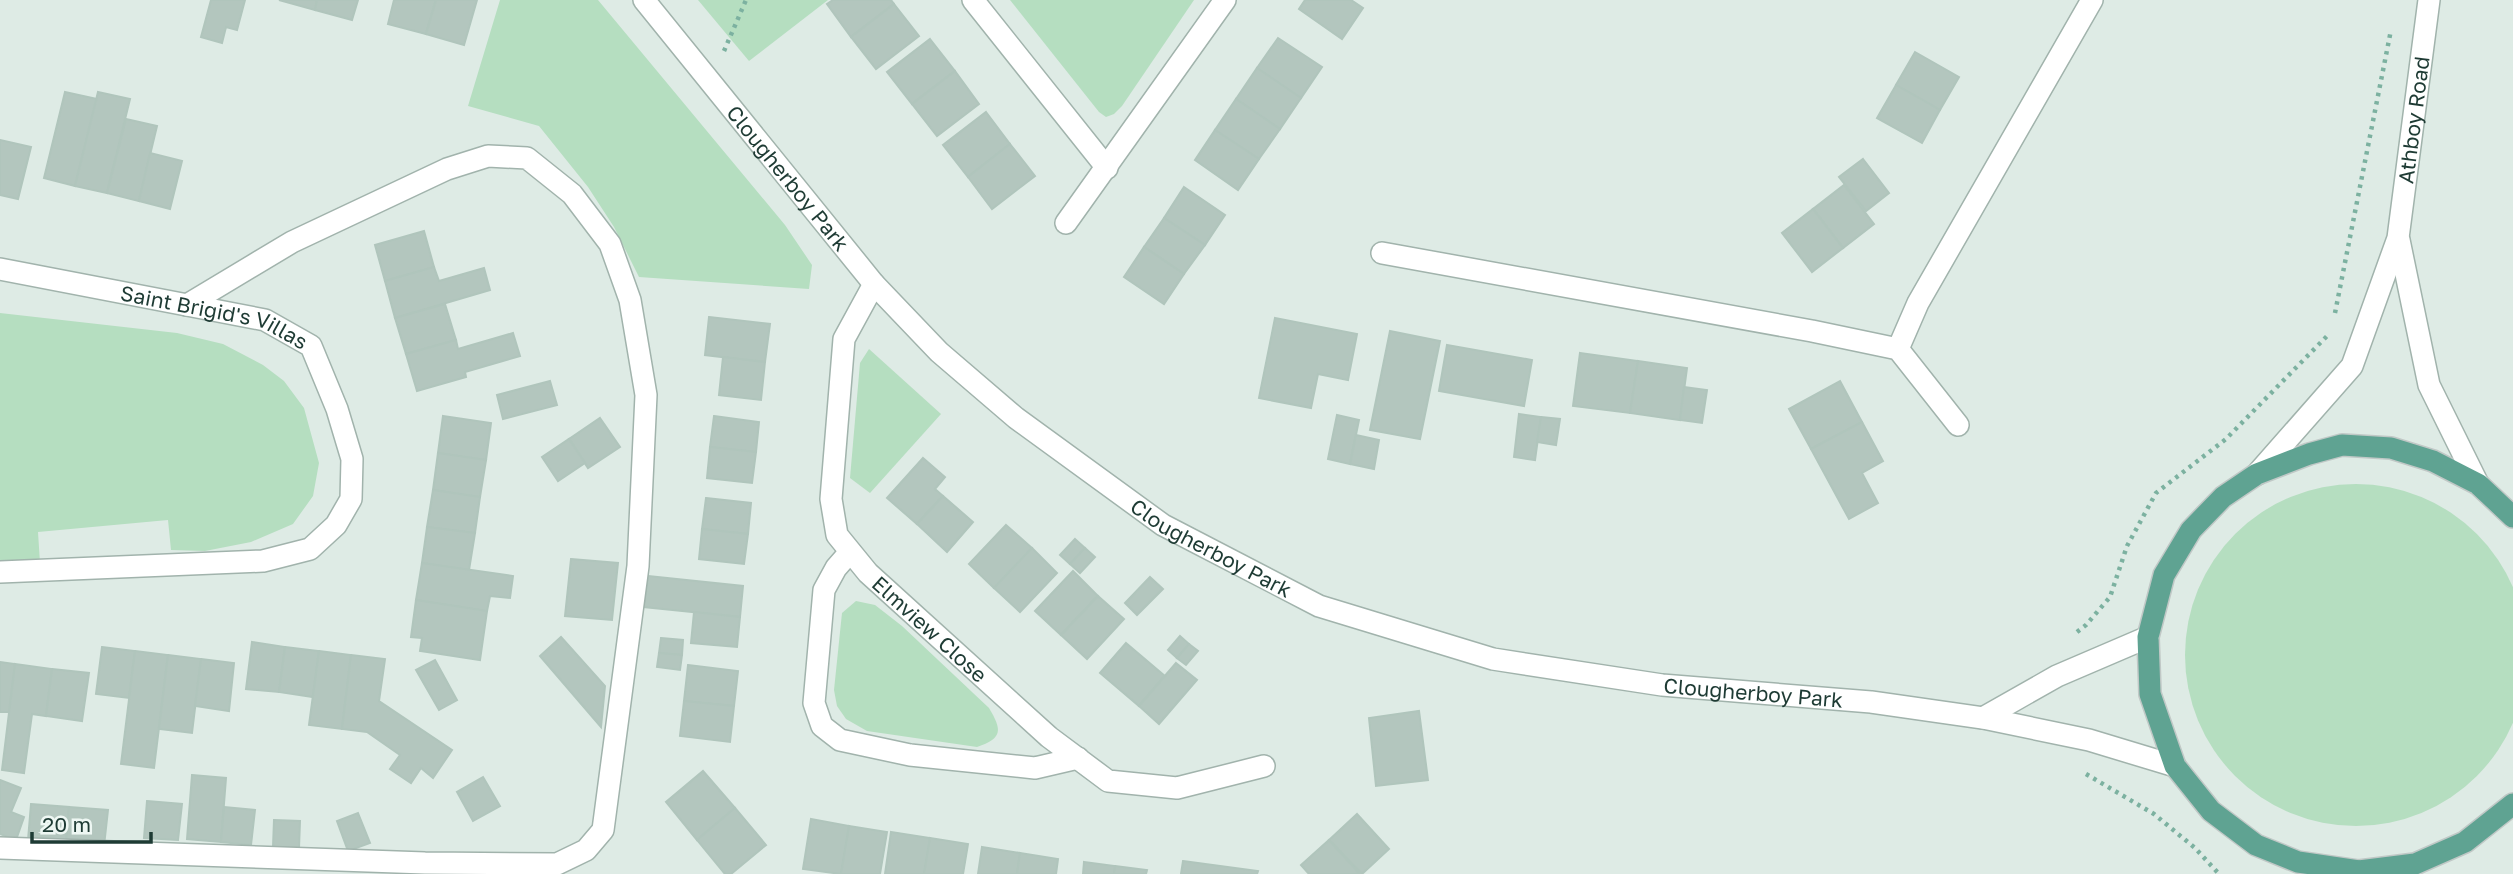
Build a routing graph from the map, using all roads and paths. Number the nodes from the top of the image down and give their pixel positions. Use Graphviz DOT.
graph roads {
  1 [pos="644,0"];
  2 [pos="746,0"];
  3 [pos="973,0"];
  4 [pos="1224,0"];
  5 [pos="2092,0"];
  6 [pos="2429,0"];
  7 [pos="2392,27"];
  8 [pos="711,81"];
  9 [pos="1107,168"];
  10 [pos="1066,223"];
  11 [pos="2398,238"];
  12 [pos="1382,253"];
  13 [pos="0,269"];
  14 [pos="874,284"];
  15 [pos="187,305"];
  16 [pos="2334,318"];
  17 [pos="1898,349"];
  18 [pos="1958,425"];
  19 [pos="2257,474"];
  20 [pos="2478,484"];
  21 [pos="2513,517"];
  22 [pos="850,552"];
  23 [pos="0,572"];
  24 [pos="2148,637"];
  25 [pos="1983,718"];
  26 [pos="1078,758"];
  27 [pos="1264,766"];
  28 [pos="2175,766"];
  29 [pos="2086,774"];
  30 [pos="2513,804"];
  31 [pos="0,848"];
  32 [pos="2300,868"];
  33 [pos="2410,869"];
  34 [pos="2219,874"];
  1 -- 8 [label="street, Clougherboy Park"];
  2 -- 8 [label="path"];
  3 -- 9 [label="street"];
  4 -- 9 [label="street"];
  5 -- 17 [label="street"];
  6 -- 11 [label="street, Athboy Road"];
  7 -- 16 [label="path"];
  8 -- 14 [label="street, Clougherboy Park"];
  9 -- 10 [label="street"];
  11 -- 19 [label="street"];
  11 -- 20 [label="street"];
  12 -- 17 [label="street"];
  13 -- 15 [label="street, Saint Brigid's Villas"];
  14 -- 22 [label="street, Elmview Close"];
  14 -- 25 [label="street, Clougherboy Park"];
  15 -- 23 [label="street, Saint Brigid's Villas"];
  15 -- 31 [label="street"];
  17 -- 18 [label="street"];
  19 -- 20 [label="main road"];
  19 -- 24 [label="main road"];
  20 -- 21 [label="main road"];
  22 -- 26 [label="street, Elmview Close"];
  22 -- 26 [label="street"];
  24 -- 25 [label="street"];
  24 -- 28 [label="main road"];
  25 -- 28 [label="street, Clougherboy Park"];
  26 -- 27 [label="street, Elmview Close"];
  28 -- 32 [label="main road"];
  29 -- 34 [label="path"];
  30 -- 33 [label="main road"];
  32 -- 33 [label="main road"];
}
